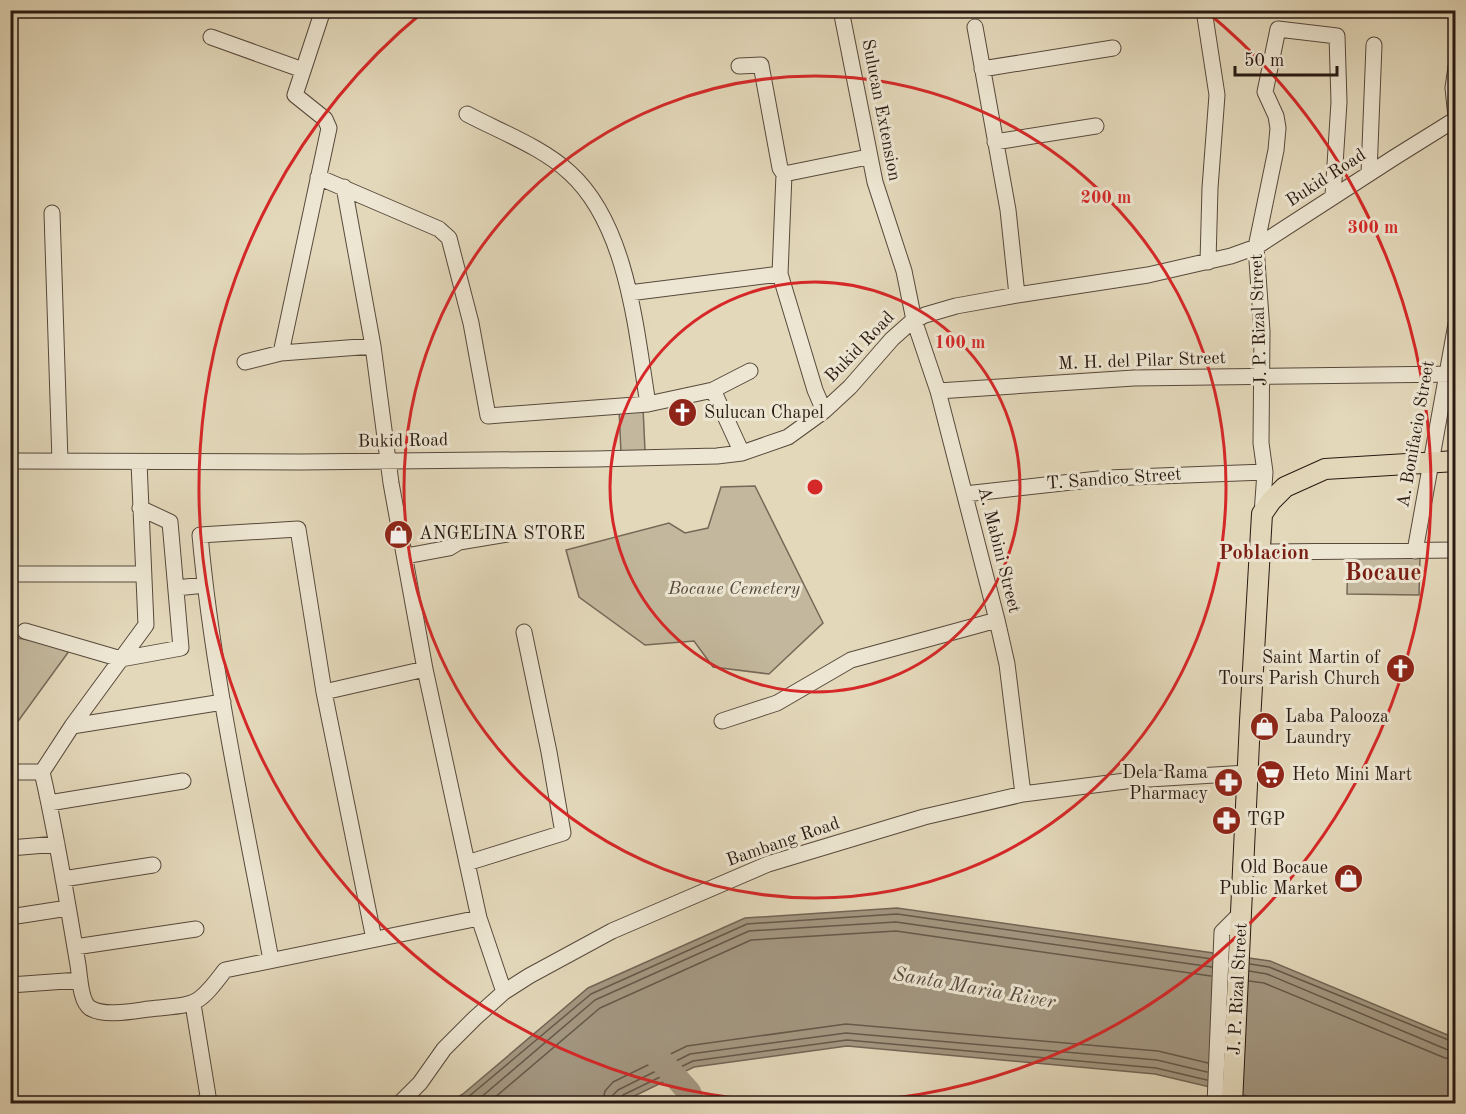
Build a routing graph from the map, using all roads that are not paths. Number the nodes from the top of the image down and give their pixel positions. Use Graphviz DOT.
graph roads {
  1 [pos="323,10"];
  2 [pos="842,10"];
  3 [pos="1204,10"];
  4 [pos="975,27"];
  5 [pos="210,37"];
  6 [pos="1374,45"];
  7 [pos="1113,48"];
  8 [pos="740,66"];
  9 [pos="1455,67"];
  10 [pos="982,69"];
  11 [pos="303,70"];
  12 [pos="467,114"];
  13 [pos="1455,118"];
  14 [pos="1096,126"];
  15 [pos="996,142"];
  16 [pos="868,157"];
  17 [pos="1370,173"];
  18 [pos="784,174"];
  19 [pos="318,177"];
  20 [pos="344,188"];
  21 [pos="1333,196"];
  22 [pos="52,213"];
  23 [pos="1256,247"];
  24 [pos="1208,262"];
  25 [pos="780,274"];
  26 [pos="629,293"];
  27 [pos="1017,295"];
  28 [pos="914,320"];
  29 [pos="1455,324"];
  30 [pos="373,346"];
  31 [pos="281,353"];
  32 [pos="245,362"];
  33 [pos="750,371"];
  34 [pos="1451,374"];
  35 [pos="1262,377"];
  36 [pos="713,390"];
  37 [pos="938,391"];
  38 [pos="648,404"];
  39 [pos="824,411"];
  40 [pos="742,453"];
  41 [pos="60,460"];
  42 [pos="1455,460"];
  43 [pos="10,461"];
  44 [pos="1430,462"];
  45 [pos="388,463"];
  46 [pos="1265,472"];
  47 [pos="139,473"];
  48 [pos="964,494"];
  49 [pos="140,508"];
  50 [pos="1262,514"];
  51 [pos="507,534"];
  52 [pos="1455,550"];
  53 [pos="1415,551"];
  54 [pos="1260,552"];
  55 [pos="406,556"];
  56 [pos="17,574"];
  57 [pos="142,574"];
  58 [pos="205,585"];
  59 [pos="176,588"];
  60 [pos="997,620"];
  61 [pos="25,631"];
  62 [pos="524,632"];
  63 [pos="121,659"];
  64 [pos="425,669"];
  65 [pos="324,692"];
  66 [pos="223,702"];
  67 [pos="722,721"];
  68 [pos="72,726"];
  69 [pos="10,772"];
  70 [pos="42,772"];
  71 [pos="1247,773"];
  72 [pos="183,781"];
  73 [pos="1023,794"];
  74 [pos="49,803"];
  75 [pos="57,844"];
  76 [pos="10,848"];
  77 [pos="467,863"];
  78 [pos="153,865"];
  79 [pos="63,879"];
  80 [pos="68,908"];
  81 [pos="10,917"];
  82 [pos="479,918"];
  83 [pos="1241,919"];
  84 [pos="196,929"];
  85 [pos="374,939"];
  86 [pos="75,946"];
  87 [pos="271,960"];
  88 [pos="80,980"];
  89 [pos="10,985"];
  90 [pos="504,992"];
  91 [pos="193,1004"];
  92 [pos="1215,1103"];
  93 [pos="199,1104"];
  94 [pos="399,1104"];
  95 [pos="1232,1104"];
  1 -- 11 [label="street"];
  2 -- 16 [label="street, Sulucan Extension"];
  3 -- 24 [label="street"];
  4 -- 10 [label="street"];
  5 -- 11 [label="street"];
  6 -- 17 [label="street"];
  7 -- 10 [label="street"];
  8 -- 18 [label="street"];
  9 -- 13 [label="street"];
  10 -- 15 [label="street"];
  11 -- 19 [label="street"];
  12 -- 26 [label="street"];
  13 -- 17 [label="street, Bukid Road"];
  14 -- 15 [label="street"];
  15 -- 27 [label="street"];
  16 -- 18 [label="street"];
  16 -- 28 [label="street, Sulucan Extension"];
  17 -- 21 [label="street, Bukid Road"];
  18 -- 25 [label="street"];
  19 -- 20 [label="street"];
  19 -- 31 [label="street"];
  20 -- 30 [label="street"];
  20 -- 38 [label="street"];
  21 -- 23 [label="street, Bukid Road"];
  21 -- 23 [label="street, J. P. Rizal Street"];
  22 -- 41 [label="street"];
  23 -- 24 [label="street, Bukid Road"];
  23 -- 35 [label="street, J. P. Rizal Street"];
  24 -- 27 [label="street, Bukid Road"];
  25 -- 26 [label="street"];
  25 -- 39 [label="street"];
  26 -- 38 [label="street"];
  27 -- 28 [label="street, Bukid Road"];
  28 -- 37 [label="street, A. Mabini Street"];
  28 -- 39 [label="street, Bukid Road"];
  29 -- 34 [label="street, A. Bonifacio Street"];
  30 -- 31 [label="street"];
  30 -- 45 [label="street"];
  31 -- 32 [label="street"];
  33 -- 36 [label="street"];
  34 -- 35 [label="street, M. H. del Pilar Street"];
  34 -- 44 [label="street, A. Bonifacio Street"];
  35 -- 37 [label="street, M. H. del Pilar Street"];
  35 -- 46 [label="street, J. P. Rizal Street"];
  36 -- 38 [label="street"];
  36 -- 40 [label="street"];
  37 -- 48 [label="street, A. Mabini Street"];
  39 -- 40 [label="street, Bukid Road"];
  40 -- 45 [label="street, Bukid Road"];
  41 -- 43 [label="street, Bukid Road"];
  41 -- 47 [label="street, Bukid Road"];
  42 -- 44 [label="main road"];
  44 -- 50 [label="main road"];
  44 -- 53 [label="street, A. Bonifacio Street"];
  45 -- 47 [label="street, Bukid Road"];
  45 -- 55 [label="street"];
  46 -- 48 [label="street, T. Sandico Street"];
  46 -- 50 [label="street, J. P. Rizal Street"];
  47 -- 49 [label="street"];
  48 -- 60 [label="street, A. Mabini Street"];
  49 -- 57 [label="street"];
  49 -- 59 [label="street"];
  50 -- 54 [label="main road, J. P. Rizal Street"];
  51 -- 55 [label="street"];
  52 -- 53 [label="street"];
  53 -- 54 [label="street"];
  54 -- 71 [label="main road, J. P. Rizal Street"];
  55 -- 64 [label="street"];
  56 -- 57 [label="street"];
  57 -- 63 [label="street"];
  58 -- 59 [label="street"];
  58 -- 65 [label="street"];
  58 -- 66 [label="street"];
  59 -- 63 [label="street"];
  60 -- 67 [label="street"];
  60 -- 73 [label="street, A. Mabini Street"];
  61 -- 63 [label="street"];
  62 -- 77 [label="street"];
  63 -- 68 [label="street"];
  64 -- 65 [label="street"];
  64 -- 77 [label="street"];
  65 -- 85 [label="street"];
  66 -- 68 [label="street"];
  66 -- 87 [label="street"];
  68 -- 70 [label="street"];
  69 -- 70 [label="street"];
  70 -- 74 [label="street"];
  71 -- 73 [label="street, Bambang Road"];
  71 -- 83 [label="main road, J. P. Rizal Street"];
  72 -- 74 [label="street"];
  73 -- 90 [label="street, Bambang Road"];
  74 -- 75 [label="street"];
  75 -- 76 [label="street"];
  75 -- 79 [label="street"];
  77 -- 82 [label="street"];
  78 -- 79 [label="street"];
  79 -- 80 [label="street"];
  80 -- 81 [label="street"];
  80 -- 86 [label="street"];
  82 -- 85 [label="street"];
  82 -- 90 [label="street"];
  83 -- 92 [label="street"];
  83 -- 95 [label="main road, J. P. Rizal Street"];
  84 -- 86 [label="street"];
  85 -- 87 [label="street"];
  86 -- 88 [label="street"];
  87 -- 91 [label="street"];
  88 -- 89 [label="street"];
  88 -- 91 [label="street"];
  90 -- 94 [label="street, Bambang Road"];
  91 -- 93 [label="street"];
}
